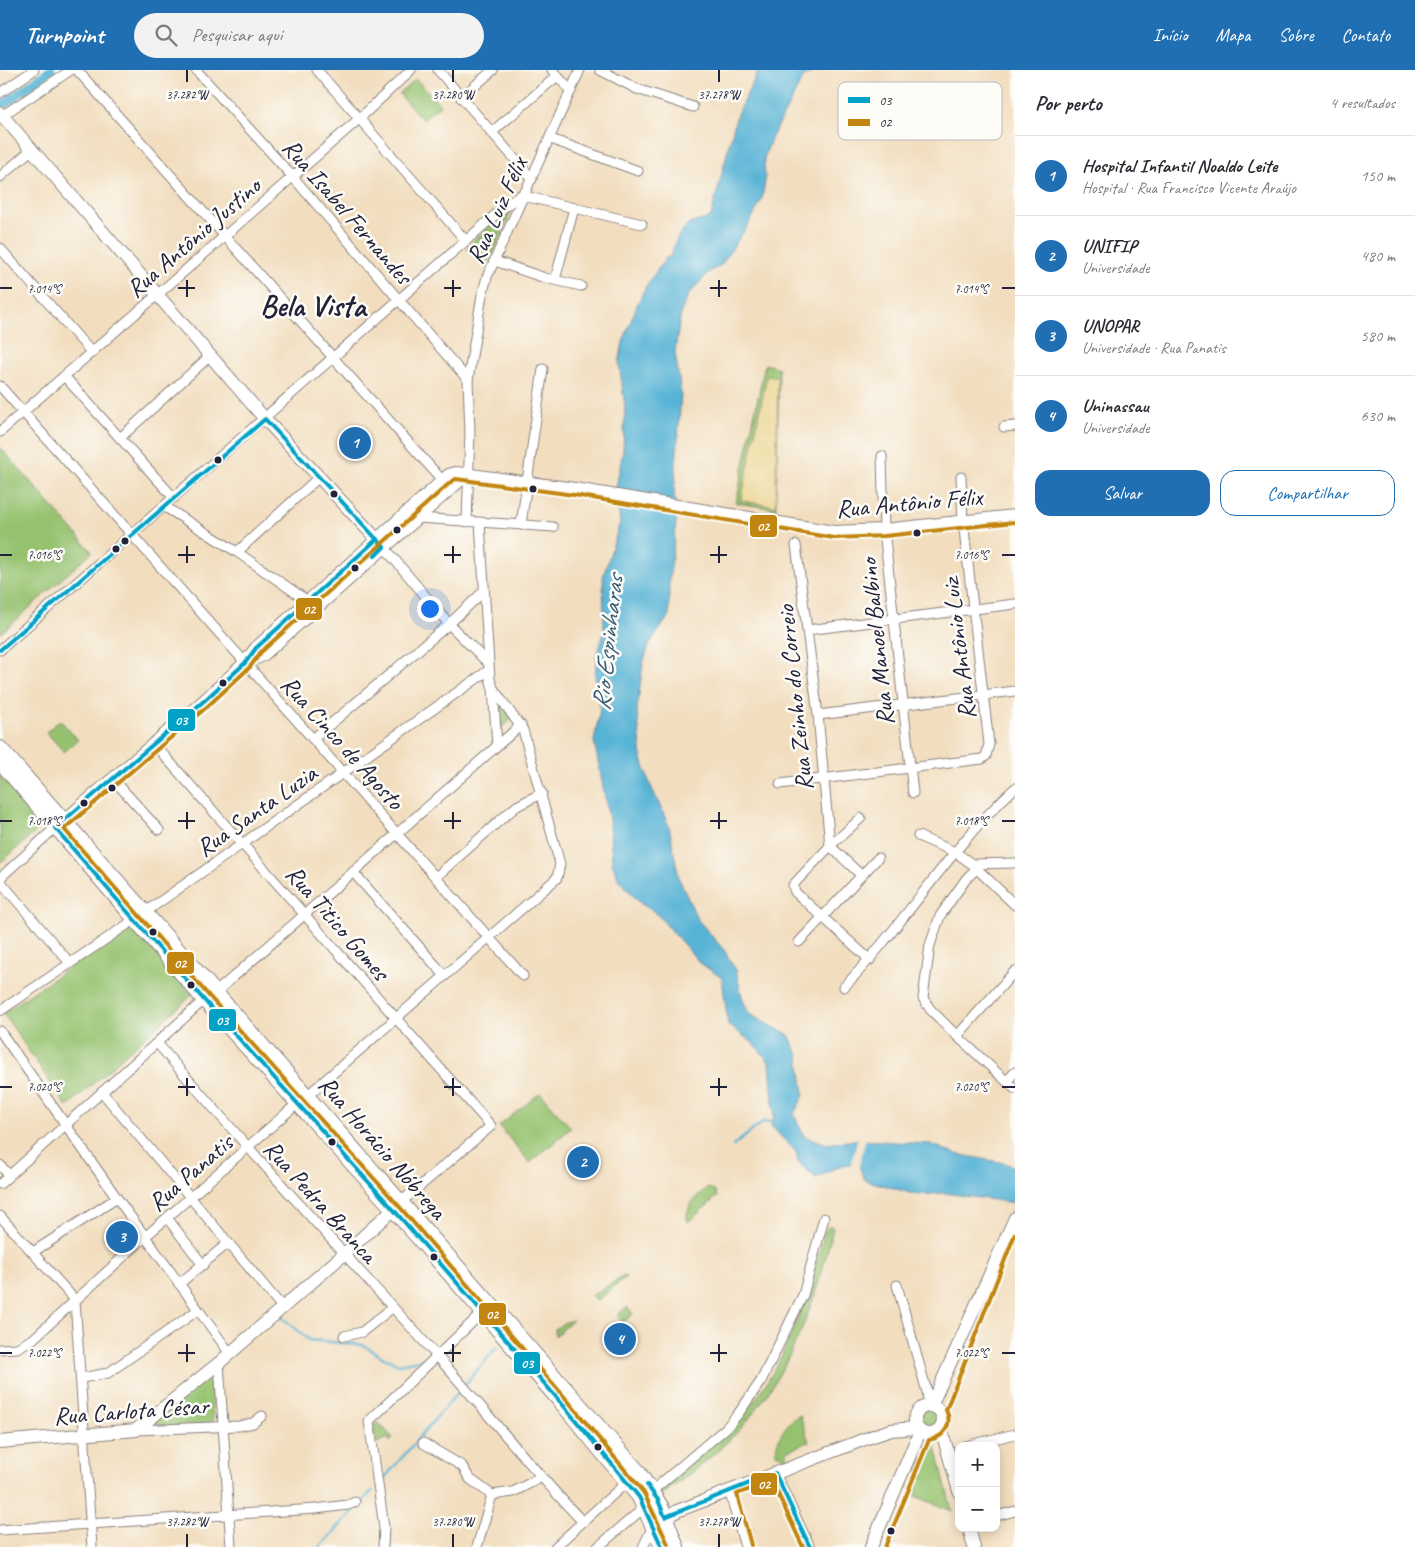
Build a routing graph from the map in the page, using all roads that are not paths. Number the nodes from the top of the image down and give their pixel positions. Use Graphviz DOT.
graph roads {
  1 [pos="34,70"];
  2 [pos="72,70"];
  3 [pos="78,70"];
  4 [pos="196,70"];
  5 [pos="317,70"];
  6 [pos="411,70"];
  7 [pos="438,70"];
  8 [pos="493,70"];
  9 [pos="580,70"];
  10 [pos="600,70"];
  11 [pos="554,73"];
  12 [pos="570,91"];
  13 [pos="0,93"];
  14 [pos="462,98"];
  15 [pos="693,107"];
  16 [pos="1,116"];
  17 [pos="360,118"];
  18 [pos="491,133"];
  19 [pos="550,139"];
  20 [pos="31,150"];
  21 [pos="638,171"];
  22 [pos="292,176"];
  23 [pos="0,177"];
  24 [pos="532,179"];
  25 [pos="525,193"];
  26 [pos="574,208"];
  27 [pos="642,224"];
  28 [pos="224,235"];
  29 [pos="466,241"];
  30 [pos="0,248"];
  31 [pos="495,261"];
  32 [pos="556,280"];
  33 [pos="581,286"];
  34 [pos="157,294"];
  35 [pos="400,300"];
  36 [pos="92,354"];
  37 [pos="211,354"];
  38 [pos="334,357"];
  39 [pos="543,369"];
  40 [pos="64,377"];
  41 [pos="468,380"];
  42 [pos="0,386"];
  43 [pos="24,412"];
  44 [pos="264,419"];
  45 [pos="1015,426"];
  46 [pos="1004,427"];
  47 [pos="0,432"];
  48 [pos="120,438"];
  49 [pos="882,456"];
  50 [pos="467,474"];
  51 [pos="320,477"];
  52 [pos="961,477"];
  53 [pos="442,480"];
  54 [pos="525,482"];
  55 [pos="174,498"];
  56 [pos="164,507"];
  57 [pos="1015,516"];
  58 [pos="418,518"];
  59 [pos="963,521"];
  60 [pos="466,522"];
  61 [pos="480,523"];
  62 [pos="521,525"];
  63 [pos="553,527"];
  64 [pos="884,530"];
  65 [pos="132,537"];
  66 [pos="380,543"];
  67 [pos="796,546"];
  68 [pos="237,552"];
  69 [pos="484,591"];
  70 [pos="309,602"];
  71 [pos="1015,604"];
  72 [pos="973,609"];
  73 [pos="893,619"];
  74 [pos="449,624"];
  75 [pos="807,630"];
  76 [pos="0,650"];
  77 [pos="245,663"];
  78 [pos="488,667"];
  79 [pos="493,688"];
  80 [pos="1015,691"];
  81 [pos="983,695"];
  82 [pos="902,704"];
  83 [pos="818,715"];
  84 [pos="521,725"];
  85 [pos="313,739"];
  86 [pos="154,744"];
  87 [pos="497,746"];
  88 [pos="0,748"];
  89 [pos="0,763"];
  90 [pos="910,768"];
  91 [pos="343,774"];
  92 [pos="824,779"];
  93 [pos="114,780"];
  94 [pos="780,784"];
  95 [pos="1015,788"];
  96 [pos="542,793"];
  97 [pos="913,793"];
  98 [pos="861,818"];
  99 [pos="62,822"];
  100 [pos="159,830"];
  101 [pos="398,832"];
  102 [pos="918,836"];
  103 [pos="241,843"];
  104 [pos="830,846"];
  105 [pos="956,852"];
  106 [pos="878,858"];
  107 [pos="1015,863"];
  108 [pos="974,867"];
  109 [pos="353,872"];
  110 [pos="861,875"];
  111 [pos="437,876"];
  112 [pos="0,880"];
  113 [pos="1015,905"];
  114 [pos="139,916"];
  115 [pos="306,916"];
  116 [pos="822,918"];
  117 [pos="490,938"];
  118 [pos="799,942"];
  119 [pos="870,960"];
  120 [pos="70,963"];
  121 [pos="1015,971"];
  122 [pos="445,976"];
  123 [pos="523,976"];
  124 [pos="844,987"];
  125 [pos="210,997"];
  126 [pos="0,1011"];
  127 [pos="396,1018"];
  128 [pos="0,1031"];
  129 [pos="957,1036"];
  130 [pos="157,1043"];
  131 [pos="1015,1072"];
  132 [pos="1006,1081"];
  133 [pos="1015,1089"];
  134 [pos="102,1092"];
  135 [pos="303,1099"];
  136 [pos="66,1125"];
  137 [pos="247,1148"];
  138 [pos="0,1165"];
  139 [pos="9,1175"];
  140 [pos="0,1184"];
  141 [pos="117,1198"];
  142 [pos="191,1198"];
  143 [pos="397,1205"];
  144 [pos="0,1216"];
  145 [pos="824,1218"];
  146 [pos="1015,1218"];
  147 [pos="168,1219"];
  148 [pos="145,1237"];
  149 [pos="227,1244"];
  150 [pos="33,1252"];
  151 [pos="343,1255"];
  152 [pos="203,1265"];
  153 [pos="179,1284"];
  154 [pos="897,1285"];
  155 [pos="75,1300"];
  156 [pos="282,1308"];
  157 [pos="392,1308"];
  158 [pos="198,1310"];
  159 [pos="483,1312"];
  160 [pos="344,1336"];
  161 [pos="0,1349"];
  162 [pos="229,1352"];
  163 [pos="437,1357"];
  164 [pos="219,1362"];
  165 [pos="541,1370"];
  166 [pos="82,1378"];
  167 [pos="929,1408"];
  168 [pos="262,1416"];
  169 [pos="222,1426"];
  170 [pos="941,1428"];
  171 [pos="136,1430"];
  172 [pos="891,1430"];
  173 [pos="921,1431"];
  174 [pos="1015,1434"];
  175 [pos="84,1436"];
  176 [pos="0,1442"];
  177 [pos="982,1442"];
  178 [pos="423,1443"];
  179 [pos="953,1449"];
  180 [pos="775,1473"];
  181 [pos="540,1478"];
  182 [pos="627,1482"];
  183 [pos="958,1487"];
  184 [pos="729,1490"];
  185 [pos="492,1495"];
  186 [pos="656,1497"];
  187 [pos="355,1502"];
  188 [pos="645,1507"];
  189 [pos="1015,1512"];
  190 [pos="228,1515"];
  191 [pos="1000,1515"];
  192 [pos="665,1517"];
  193 [pos="582,1521"];
  194 [pos="91,1526"];
  195 [pos="654,1526"];
  196 [pos="0,1530"];
  197 [pos="970,1532"];
  198 [pos="92,1547"];
  199 [pos="230,1547"];
  200 [pos="383,1547"];
  201 [pos="478,1547"];
  202 [pos="555,1547"];
  203 [pos="598,1547"];
  204 [pos="643,1547"];
  205 [pos="662,1547"];
  206 [pos="677,1547"];
  207 [pos="745,1547"];
  208 [pos="810,1547"];
  209 [pos="871,1547"];
  210 [pos="878,1547"];
  211 [pos="974,1547"];
  1 -- 13 [label="street"];
  2 -- 16 [label="street"];
  3 -- 28 [label="street"];
  4 -- 22 [label="street, Rua Isabel Fernandes"];
  5 -- 17 [label="street"];
  6 -- 17 [label="street, Rua Antônio Justino"];
  7 -- 14 [label="street"];
  8 -- 14 [label="street"];
  9 -- 12 [label="street, Rua Luiz Félix"];
  10 -- 15 [label="street"];
  11 -- 12 [label="street"];
  11 -- 18 [label="street"];
  12 -- 19 [label="street, Rua Luiz Félix"];
  14 -- 18 [label="street"];
  16 -- 20 [label="main road"];
  17 -- 22 [label="street, Rua Antônio Justino"];
  17 -- 29 [label="street"];
  18 -- 24 [label="street"];
  19 -- 21 [label="street"];
  19 -- 24 [label="street, Rua Luiz Félix"];
  20 -- 23 [label="street"];
  20 -- 34 [label="main road"];
  22 -- 28 [label="street, Rua Antônio Justino"];
  22 -- 35 [label="street, Rua Isabel Fernandes"];
  24 -- 25 [label="street, Rua Luiz Félix"];
  25 -- 26 [label="street"];
  25 -- 29 [label="street"];
  25 -- 31 [label="street, Rua Luiz Félix"];
  26 -- 27 [label="street"];
  26 -- 32 [label="street"];
  28 -- 34 [label="street, Rua Antônio Justino"];
  28 -- 38 [label="street"];
  29 -- 35 [label="street"];
  30 -- 36 [label="street"];
  31 -- 32 [label="street"];
  31 -- 41 [label="street, Rua Luiz Félix"];
  32 -- 33 [label="street"];
  34 -- 36 [label="street, Rua Antônio Justino"];
  34 -- 37 [label="main road"];
  35 -- 38 [label="street"];
  35 -- 41 [label="street, Rua Isabel Fernandes"];
  36 -- 40 [label="street, Rua Antônio Justino"];
  37 -- 44 [label="main road"];
  37 -- 48 [label="street"];
  38 -- 44 [label="street"];
  38 -- 53 [label="street"];
  39 -- 54 [label="street"];
  40 -- 43 [label="street, Rua Antônio Justino"];
  40 -- 48 [label="street"];
  41 -- 50 [label="street, Rua Luiz Félix"];
  42 -- 43 [label="street, Rua Cinco de Agosto"];
  43 -- 47 [label="street, Rua Antônio Justino"];
  43 -- 65 [label="street, Rua Cinco de Agosto"];
  44 -- 51 [label="main road"];
  44 -- 55 [label="street"];
  45 -- 46 [label="street"];
  48 -- 55 [label="street"];
  49 -- 64 [label="street, Rua Manoel Balbino"];
  50 -- 53 [label="main road"];
  50 -- 54 [label="main road, Rua Antônio Félix"];
  50 -- 58 [label="main road"];
  50 -- 60 [label="street, Rua Luiz Félix"];
  51 -- 66 [label="main road"];
  51 -- 68 [label="street"];
  52 -- 59 [label="street, Rua Antônio Luiz"];
  53 -- 66 [label="main road"];
  54 -- 62 [label="street"];
  54 -- 64 [label="main road, Rua Antônio Félix"];
  55 -- 56 [label="street"];
  56 -- 65 [label="street"];
  56 -- 68 [label="street"];
  57 -- 59 [label="main road, Rua Antônio Félix"];
  58 -- 60 [label="street"];
  58 -- 66 [label="main road"];
  59 -- 64 [label="main road, Rua Antônio Félix"];
  59 -- 72 [label="street, Rua Antônio Luiz"];
  60 -- 61 [label="street"];
  61 -- 62 [label="street"];
  61 -- 69 [label="street"];
  62 -- 63 [label="street"];
  64 -- 73 [label="street, Rua Manoel Balbino"];
  65 -- 76 [label="street"];
  65 -- 77 [label="street, Rua Cinco de Agosto"];
  66 -- 70 [label="main road"];
  66 -- 74 [label="street"];
  66 -- 77 [label="main road"];
  67 -- 75 [label="street, Rua Zeinho do Correio"];
  68 -- 70 [label="street"];
  69 -- 74 [label="street"];
  69 -- 78 [label="street"];
  70 -- 77 [label="main road"];
  71 -- 72 [label="street"];
  72 -- 73 [label="street"];
  72 -- 81 [label="street, Rua Antônio Luiz"];
  73 -- 75 [label="street"];
  73 -- 82 [label="street, Rua Manoel Balbino"];
  74 -- 78 [label="street"];
  74 -- 85 [label="street"];
  75 -- 83 [label="street, Rua Zeinho do Correio"];
  77 -- 85 [label="street, Rua Cinco de Agosto"];
  77 -- 86 [label="main road"];
  78 -- 79 [label="street"];
  78 -- 91 [label="street, Rua Santa Luzia"];
  79 -- 84 [label="street"];
  79 -- 87 [label="street"];
  80 -- 81 [label="street"];
  81 -- 82 [label="street"];
  81 -- 90 [label="street, Rua Antônio Luiz"];
  82 -- 83 [label="street"];
  82 -- 90 [label="street, Rua Manoel Balbino"];
  83 -- 92 [label="street, Rua Zeinho do Correio"];
  84 -- 87 [label="street"];
  84 -- 96 [label="street"];
  85 -- 91 [label="street, Rua Cinco de Agosto"];
  86 -- 93 [label="main road"];
  86 -- 103 [label="street, Rua Titico Gomes"];
  87 -- 101 [label="street"];
  88 -- 99 [label="main road, Rua Horácio Nóbrega"];
  89 -- 99 [label="main road, Rua Horácio Nóbrega"];
  90 -- 92 [label="street"];
  90 -- 97 [label="street, Rua Manoel Balbino"];
  91 -- 101 [label="street, Rua Cinco de Agosto"];
  91 -- 103 [label="street, Rua Santa Luzia"];
  92 -- 94 [label="street"];
  92 -- 104 [label="street, Rua Zeinho do Correio"];
  93 -- 99 [label="main road"];
  93 -- 100 [label="street"];
  95 -- 105 [label="street"];
  96 -- 111 [label="street"];
  96 -- 117 [label="street, Rua Panatis"];
  98 -- 104 [label="street"];
  99 -- 112 [label="street"];
  99 -- 114 [label="main road, Rua Horácio Nóbrega"];
  101 -- 109 [label="street"];
  101 -- 111 [label="street, Rua Cinco de Agosto"];
  102 -- 105 [label="street"];
  103 -- 114 [label="street, Rua Santa Luzia"];
  103 -- 115 [label="street, Rua Titico Gomes"];
  104 -- 110 [label="street"];
  104 -- 116 [label="street"];
  105 -- 108 [label="street"];
  105 -- 119 [label="street"];
  106 -- 110 [label="street"];
  107 -- 108 [label="street"];
  108 -- 113 [label="street"];
  108 -- 129 [label="street"];
  109 -- 115 [label="street"];
  109 -- 122 [label="street"];
  110 -- 116 [label="street"];
  111 -- 117 [label="street, Rua Cinco de Agosto"];
  112 -- 120 [label="street"];
  114 -- 120 [label="street, Rua Santa Luzia"];
  114 -- 125 [label="main road, Rua Horácio Nóbrega"];
  115 -- 125 [label="street"];
  115 -- 127 [label="street, Rua Titico Gomes"];
  116 -- 118 [label="street"];
  116 -- 119 [label="street"];
  117 -- 122 [label="street, Rua Panatis"];
  117 -- 123 [label="street, Rua Cinco de Agosto"];
  119 -- 124 [label="street"];
  120 -- 126 [label="street, Rua Santa Luzia"];
  121 -- 129 [label="street"];
  122 -- 127 [label="street, Rua Panatis"];
  125 -- 130 [label="street"];
  125 -- 135 [label="main road, Rua Horácio Nóbrega"];
  127 -- 135 [label="street, Rua Panatis"];
  127 -- 143 [label="street, Rua Titico Gomes"];
  128 -- 136 [label="street"];
  129 -- 132 [label="street"];
  130 -- 134 [label="street"];
  130 -- 137 [label="street, Rua Pedra Branca"];
  131 -- 132 [label="street"];
  132 -- 133 [label="street"];
  134 -- 136 [label="street"];
  134 -- 142 [label="street"];
  135 -- 137 [label="street, Rua Panatis"];
  135 -- 143 [label="main road, Rua Horácio Nóbrega"];
  136 -- 139 [label="street"];
  136 -- 141 [label="street"];
  137 -- 142 [label="street, Rua Panatis"];
  137 -- 151 [label="street, Rua Pedra Branca"];
  138 -- 139 [label="street"];
  139 -- 140 [label="street"];
  141 -- 148 [label="street"];
  141 -- 150 [label="street"];
  142 -- 147 [label="street, Rua Panatis"];
  142 -- 149 [label="street"];
  143 -- 151 [label="main road"];
  143 -- 159 [label="main road, Rua Horácio Nóbrega"];
  143 -- 165 [label="main road, Rua Horácio Nóbrega"];
  144 -- 150 [label="street"];
  145 -- 186 [label="street"];
  146 -- 167 [label="main road"];
  147 -- 148 [label="street, Rua Panatis"];
  147 -- 152 [label="street"];
  148 -- 153 [label="street"];
  148 -- 155 [label="street, Rua Panatis"];
  149 -- 152 [label="street"];
  149 -- 156 [label="street"];
  150 -- 155 [label="street"];
  151 -- 156 [label="main road"];
  151 -- 157 [label="street, Rua Pedra Branca"];
  152 -- 153 [label="street"];
  153 -- 158 [label="street"];
  154 -- 167 [label="street"];
  155 -- 161 [label="street, Rua Panatis"];
  155 -- 166 [label="street"];
  156 -- 162 [label="main road"];
  157 -- 160 [label="street"];
  157 -- 163 [label="street, Rua Pedra Branca"];
  158 -- 162 [label="street"];
  158 -- 166 [label="street"];
  159 -- 163 [label="street"];
  159 -- 165 [label="main road, Rua Horácio Nóbrega"];
  162 -- 164 [label="main road"];
  163 -- 181 [label="street, Rua Pedra Branca"];
  163 -- 200 [label="street"];
  164 -- 169 [label="street"];
  164 -- 171 [label="main road"];
  165 -- 182 [label="main road, Rua Horácio Nóbrega"];
  165 -- 186 [label="main road, Rua Horácio Nóbrega"];
  166 -- 175 [label="street"];
  167 -- 170 [label="main road"];
  167 -- 172 [label="main road"];
  167 -- 173 [label="main road"];
  168 -- 169 [label="street, Rua Carlota César"];
  169 -- 171 [label="street, Rua Carlota César"];
  169 -- 190 [label="street"];
  170 -- 173 [label="main road"];
  170 -- 179 [label="main road"];
  171 -- 175 [label="main road, Rua Carlota César"];
  172 -- 173 [label="main road"];
  172 -- 180 [label="main road"];
  173 -- 209 [label="main road"];
  173 -- 210 [label="main road"];
  174 -- 177 [label="street"];
  175 -- 176 [label="main road, Rua Carlota César"];
  175 -- 194 [label="street"];
  178 -- 185 [label="street"];
  179 -- 183 [label="main road"];
  180 -- 184 [label="main road"];
  180 -- 208 [label="street"];
  181 -- 185 [label="street"];
  181 -- 193 [label="street"];
  182 -- 188 [label="main road, Rua Horácio Nóbrega"];
  182 -- 193 [label="street"];
  184 -- 192 [label="main road"];
  184 -- 207 [label="street"];
  185 -- 201 [label="street"];
  186 -- 188 [label="street"];
  186 -- 192 [label="main road, Rua Horácio Nóbrega"];
  187 -- 190 [label="street"];
  188 -- 195 [label="main road, Rua Horácio Nóbrega"];
  188 -- 203 [label="street"];
  189 -- 191 [label="street"];
  190 -- 194 [label="street"];
  190 -- 199 [label="street"];
  192 -- 195 [label="main road"];
  192 -- 206 [label="main road, Rua Horácio Nóbrega"];
  193 -- 202 [label="street"];
  194 -- 196 [label="street"];
  194 -- 198 [label="street"];
  195 -- 204 [label="street"];
  195 -- 205 [label="main road, Rua Horácio Nóbrega"];
  197 -- 211 [label="main road"];
}
